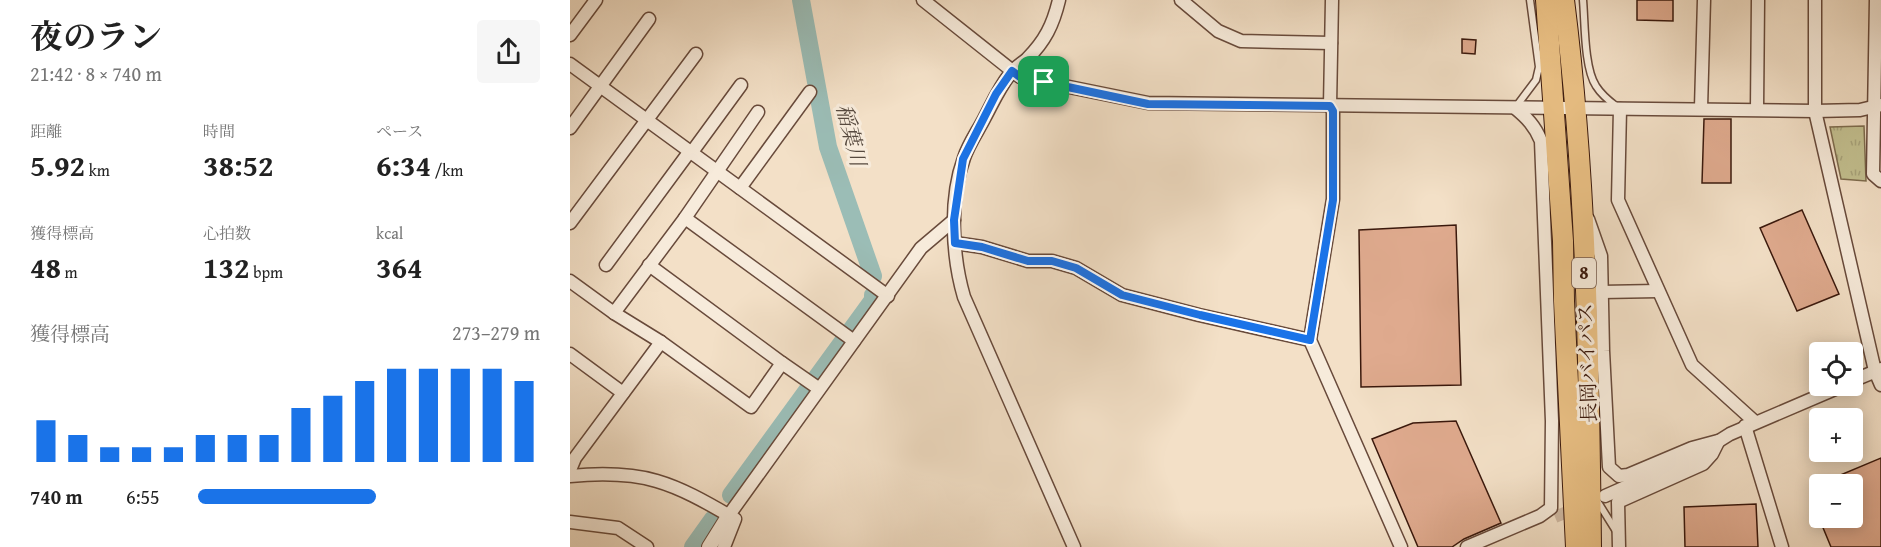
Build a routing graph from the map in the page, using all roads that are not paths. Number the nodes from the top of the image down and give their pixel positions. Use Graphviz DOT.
graph roads {
  1 [pos="596,0"];
  2 [pos="923,0"];
  3 [pos="1059,0"];
  4 [pos="1181,0"];
  5 [pos="1332,0"];
  6 [pos="1530,0"];
  7 [pos="1546,0"];
  8 [pos="1564,0"];
  9 [pos="1583,0"];
  10 [pos="1704,0"];
  11 [pos="1758,0"];
  12 [pos="1815,0"];
  13 [pos="1876,0"];
  14 [pos="649,20"];
  15 [pos="570,35"];
  16 [pos="1331,43"];
  17 [pos="696,54"];
  18 [pos="570,64"];
  19 [pos="1012,71"];
  20 [pos="741,85"];
  21 [pos="601,86"];
  22 [pos="810,92"];
  23 [pos="1330,106"];
  24 [pos="1878,106"];
  25 [pos="1515,108"];
  26 [pos="1701,108"];
  27 [pos="1554,109"];
  28 [pos="1574,109"];
  29 [pos="1620,109"];
  30 [pos="1757,109"];
  31 [pos="1815,111"];
  32 [pos="758,112"];
  33 [pos="647,119"];
  34 [pos="570,128"];
  35 [pos="691,151"];
  36 [pos="718,171"];
  37 [pos="1881,181"];
  38 [pos="740,188"];
  39 [pos="1582,201"];
  40 [pos="685,218"];
  41 [pos="954,220"];
  42 [pos="570,223"];
  43 [pos="955,243"];
  44 [pos="606,265"];
  45 [pos="649,265"];
  46 [pos="570,281"];
  47 [pos="1658,291"];
  48 [pos="1601,292"];
  49 [pos="888,296"];
  50 [pos="1556,307"];
  51 [pos="614,313"];
  52 [pos="1310,340"];
  53 [pos="854,341"];
  54 [pos="661,342"];
  55 [pos="1603,351"];
  56 [pos="572,358"];
  57 [pos="782,363"];
  58 [pos="1878,370"];
  59 [pos="1587,371"];
  60 [pos="1863,376"];
  61 [pos="1881,386"];
  62 [pos="818,388"];
  63 [pos="623,393"];
  64 [pos="1818,396"];
  65 [pos="1750,424"];
  66 [pos="1718,441"];
  67 [pos="570,470"];
  68 [pos="570,476"];
  69 [pos="1590,491"];
  70 [pos="729,515"];
  71 [pos="1555,517"];
  72 [pos="570,522"];
  73 [pos="1618,534"];
  74 [pos="647,547"];
  75 [pos="710,547"];
  76 [pos="724,547"];
  77 [pos="1074,547"];
  78 [pos="1401,547"];
  79 [pos="1467,547"];
  80 [pos="1485,547"];
  81 [pos="1568,547"];
  82 [pos="1576,547"];
  83 [pos="1591,547"];
  84 [pos="1597,547"];
  85 [pos="1619,547"];
  86 [pos="1782,547"];
  1 -- 15 [label="street"];
  2 -- 19 [label="street"];
  3 -- 19 [label="street"];
  4 -- 16 [label="street"];
  5 -- 16 [label="street"];
  6 -- 25 [label="lane"];
  7 -- 27 [label="highway, 長岡バイパス / 8"];
  8 -- 28 [label="highway, 長岡バイパス / 8"];
  9 -- 29 [label="lane"];
  10 -- 26 [label="street"];
  11 -- 30 [label="street"];
  12 -- 31 [label="street"];
  13 -- 24 [label="street"];
  14 -- 21 [label="street"];
  16 -- 23 [label="street"];
  17 -- 33 [label="street"];
  18 -- 21 [label="street"];
  19 -- 23 [label="street"];
  19 -- 41 [label="street"];
  20 -- 35 [label="street"];
  21 -- 33 [label="street"];
  21 -- 34 [label="street"];
  22 -- 38 [label="street"];
  23 -- 25 [label="street"];
  23 -- 52 [label="street"];
  24 -- 31 [label="street"];
  24 -- 37 [label="street"];
  25 -- 27 [label="street"];
  25 -- 50 [label="street"];
  26 -- 29 [label="street"];
  26 -- 30 [label="street"];
  27 -- 28 [label="street"];
  27 -- 50 [label="highway, 長岡バイパス / 8"];
  28 -- 29 [label="street"];
  28 -- 39 [label="highway, 長岡バイパス / 8"];
  29 -- 47 [label="street"];
  30 -- 31 [label="street"];
  31 -- 58 [label="street"];
  32 -- 36 [label="street"];
  33 -- 35 [label="street"];
  33 -- 42 [label="street"];
  35 -- 36 [label="street"];
  35 -- 44 [label="street"];
  36 -- 38 [label="street"];
  36 -- 40 [label="street"];
  38 -- 49 [label="street"];
  39 -- 48 [label="street"];
  39 -- 59 [label="highway, 長岡バイパス / 8"];
  40 -- 45 [label="street"];
  40 -- 53 [label="street"];
  41 -- 43 [label="street"];
  41 -- 49 [label="street"];
  43 -- 52 [label="street"];
  43 -- 77 [label="street"];
  45 -- 51 [label="street"];
  45 -- 57 [label="street"];
  46 -- 51 [label="street"];
  47 -- 48 [label="street"];
  47 -- 65 [label="street"];
  48 -- 55 [label="street"];
  49 -- 53 [label="street"];
  50 -- 69 [label="highway, 長岡バイパス / 8"];
  50 -- 79 [label="street"];
  51 -- 54 [label="street"];
  52 -- 78 [label="street"];
  53 -- 62 [label="street"];
  54 -- 57 [label="street"];
  54 -- 63 [label="street"];
  55 -- 59 [label="lane"];
  55 -- 66 [label="street"];
  56 -- 63 [label="street"];
  57 -- 62 [label="street"];
  58 -- 60 [label="street"];
  58 -- 61 [label="street"];
  59 -- 69 [label="highway, 長岡バイパス / 8"];
  62 -- 70 [label="street"];
  63 -- 67 [label="street"];
  64 -- 65 [label="street"];
  65 -- 66 [label="street"];
  65 -- 86 [label="street"];
  66 -- 69 [label="street"];
  66 -- 73 [label="street"];
  68 -- 70 [label="street"];
  69 -- 73 [label="lane"];
  69 -- 81 [label="highway"];
  69 -- 82 [label="highway, 長岡バイパス / 8"];
  69 -- 83 [label="highway, 長岡バイパス / 8"];
  69 -- 84 [label="highway"];
  70 -- 75 [label="street"];
  70 -- 76 [label="street"];
  71 -- 80 [label="street"];
  72 -- 74 [label="street"];
  73 -- 85 [label="street"];
}
